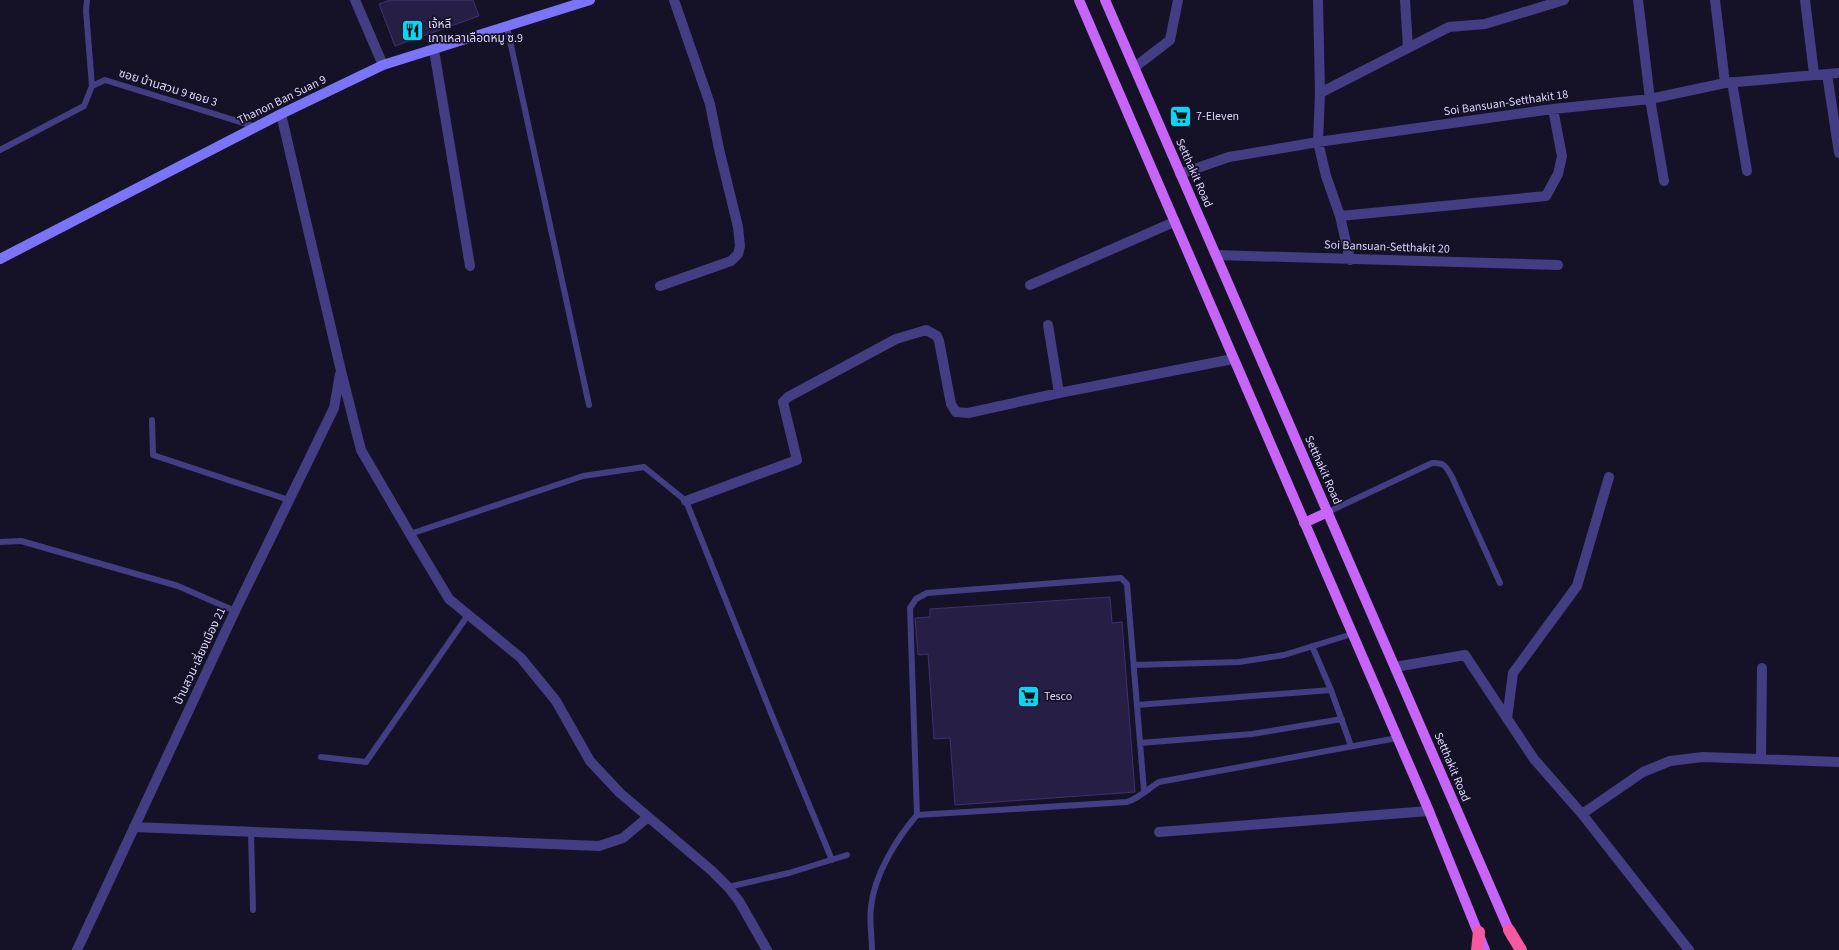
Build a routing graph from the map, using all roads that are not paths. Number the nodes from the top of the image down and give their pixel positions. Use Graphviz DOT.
graph roads {
  1 [pos="87,0"];
  2 [pos="354,0"];
  3 [pos="590,0"];
  4 [pos="674,0"];
  5 [pos="1079,0"];
  6 [pos="1105,0"];
  7 [pos="1178,0"];
  8 [pos="1318,0"];
  9 [pos="1405,0"];
  10 [pos="1564,0"];
  11 [pos="1638,0"];
  12 [pos="1715,0"];
  13 [pos="1805,0"];
  14 [pos="507,27"];
  15 [pos="1408,48"];
  16 [pos="434,50"];
  17 [pos="383,65"];
  18 [pos="1134,68"];
  19 [pos="1839,73"];
  20 [pos="1814,74"];
  21 [pos="1826,74"];
  22 [pos="1728,82"];
  23 [pos="92,86"];
  24 [pos="1320,93"];
  25 [pos="1650,98"];
  26 [pos="1553,109"];
  27 [pos="281,114"];
  28 [pos="257,127"];
  29 [pos="1318,142"];
  30 [pos="0,150"];
  31 [pos="1839,153"];
  32 [pos="1747,171"];
  33 [pos="1180,174"];
  34 [pos="1664,181"];
  35 [pos="1340,216"];
  36 [pos="1174,222"];
  37 [pos="1216,255"];
  38 [pos="0,259"];
  39 [pos="1350,260"];
  40 [pos="1558,265"];
  41 [pos="470,266"];
  42 [pos="1030,285"];
  43 [pos="660,286"];
  44 [pos="1048,325"];
  45 [pos="1233,360"];
  46 [pos="341,371"];
  47 [pos="1059,393"];
  48 [pos="589,405"];
  49 [pos="152,420"];
  50 [pos="1609,476"];
  51 [pos="289,500"];
  52 [pos="686,501"];
  53 [pos="1328,512"];
  54 [pos="1304,522"];
  55 [pos="410,534"];
  56 [pos="0,542"];
  57 [pos="1500,583"];
  58 [pos="235,611"];
  59 [pos="468,615"];
  60 [pos="1352,634"];
  61 [pos="1312,646"];
  62 [pos="1134,665"];
  63 [pos="1395,667"];
  64 [pos="1762,668"];
  65 [pos="1332,690"];
  66 [pos="1137,705"];
  67 [pos="1342,719"];
  68 [pos="1507,719"];
  69 [pos="1397,738"];
  70 [pos="1140,743"];
  71 [pos="1351,746"];
  72 [pos="321,757"];
  73 [pos="1761,759"];
  74 [pos="1839,762"];
  75 [pos="1144,791"];
  76 [pos="1429,811"];
  77 [pos="1582,814"];
  78 [pos="918,815"];
  79 [pos="648,817"];
  80 [pos="134,827"];
  81 [pos="251,832"];
  82 [pos="1159,832"];
  83 [pos="847,855"];
  84 [pos="832,860"];
  85 [pos="728,887"];
  86 [pos="252,910"];
  87 [pos="1509,930"];
  88 [pos="1479,932"];
  89 [pos="77,950"];
  90 [pos="767,950"];
  91 [pos="872,950"];
  92 [pos="1477,950"];
  93 [pos="1485,950"];
  94 [pos="1517,950"];
  95 [pos="1521,950"];
  96 [pos="1689,950"];
  1 -- 23 [label="lane"];
  2 -- 17 [label="street"];
  3 -- 14 [label="street, Thanon Ban Suan 9"];
  4 -- 43 [label="street"];
  5 -- 36 [label="main road"];
  6 -- 18 [label="main road, Setthakit Road"];
  7 -- 18 [label="street"];
  8 -- 24 [label="street"];
  9 -- 15 [label="street"];
  10 -- 15 [label="street"];
  11 -- 25 [label="street"];
  12 -- 22 [label="street"];
  13 -- 20 [label="street"];
  14 -- 16 [label="street, Thanon Ban Suan 9"];
  14 -- 48 [label="lane"];
  15 -- 24 [label="street"];
  16 -- 17 [label="street, Thanon Ban Suan 9"];
  16 -- 41 [label="street"];
  17 -- 27 [label="street, Thanon Ban Suan 9"];
  18 -- 33 [label="main road, Setthakit Road"];
  19 -- 21 [label="street, Soi Bansuan-Setthakit 18"];
  20 -- 21 [label="street, Soi Bansuan-Setthakit 18"];
  20 -- 22 [label="street, Soi Bansuan-Setthakit 18"];
  21 -- 31 [label="street"];
  22 -- 25 [label="street, Soi Bansuan-Setthakit 18"];
  22 -- 32 [label="street"];
  23 -- 28 [label="lane, ซอย บ้านสวน 9 ซอย 3"];
  23 -- 30 [label="lane"];
  24 -- 29 [label="street"];
  25 -- 26 [label="street, Soi Bansuan-Setthakit 18"];
  25 -- 34 [label="street"];
  26 -- 29 [label="street, Soi Bansuan-Setthakit 18"];
  26 -- 35 [label="street"];
  27 -- 28 [label="street, Thanon Ban Suan 9"];
  27 -- 46 [label="street"];
  28 -- 38 [label="street, Thanon Ban Suan 9"];
  29 -- 33 [label="street, Soi Bansuan-Setthakit 18"];
  29 -- 35 [label="street"];
  33 -- 37 [label="main road, Setthakit Road"];
  35 -- 39 [label="street"];
  36 -- 42 [label="street"];
  36 -- 45 [label="main road"];
  37 -- 39 [label="street, Soi Bansuan-Setthakit 20"];
  37 -- 53 [label="main road, Setthakit Road"];
  39 -- 40 [label="street, Soi Bansuan-Setthakit 20"];
  44 -- 47 [label="street"];
  45 -- 47 [label="street"];
  45 -- 54 [label="main road"];
  46 -- 51 [label="street, บ้านสวน-เลี่ยงเมือง 21"];
  46 -- 55 [label="street"];
  47 -- 52 [label="street"];
  49 -- 51 [label="lane"];
  50 -- 68 [label="street"];
  51 -- 58 [label="street, บ้านสวน-เลี่ยงเมือง 21"];
  52 -- 55 [label="lane"];
  52 -- 84 [label="lane"];
  53 -- 54 [label="main road"];
  53 -- 57 [label="lane"];
  53 -- 63 [label="main road, Setthakit Road"];
  54 -- 60 [label="main road"];
  55 -- 59 [label="street"];
  56 -- 58 [label="lane"];
  58 -- 80 [label="street, บ้านสวน-เลี่ยงเมือง 21"];
  59 -- 72 [label="lane"];
  59 -- 79 [label="street"];
  60 -- 61 [label="lane"];
  60 -- 69 [label="main road"];
  61 -- 62 [label="lane"];
  61 -- 65 [label="lane"];
  62 -- 66 [label="lane"];
  62 -- 78 [label="lane"];
  63 -- 68 [label="street"];
  63 -- 87 [label="main road, Setthakit Road"];
  64 -- 73 [label="street"];
  65 -- 66 [label="lane"];
  65 -- 67 [label="lane"];
  66 -- 70 [label="lane"];
  67 -- 70 [label="lane"];
  67 -- 71 [label="lane"];
  68 -- 77 [label="street"];
  69 -- 71 [label="lane"];
  69 -- 76 [label="main road"];
  70 -- 75 [label="lane"];
  71 -- 75 [label="lane"];
  73 -- 74 [label="street"];
  73 -- 77 [label="street"];
  75 -- 78 [label="lane"];
  76 -- 82 [label="street"];
  76 -- 88 [label="main road"];
  77 -- 96 [label="street"];
  78 -- 91 [label="lane"];
  79 -- 81 [label="street"];
  79 -- 85 [label="street"];
  80 -- 81 [label="street"];
  80 -- 89 [label="street, บ้านสวน-เลี่ยงเมือง 21"];
  81 -- 86 [label="lane"];
  83 -- 84 [label="lane"];
  84 -- 85 [label="lane"];
  85 -- 90 [label="street"];
  87 -- 94 [label="main road, Setthakit Road"];
  87 -- 95 [label="highway"];
  88 -- 92 [label="highway"];
  88 -- 93 [label="main road"];
}
